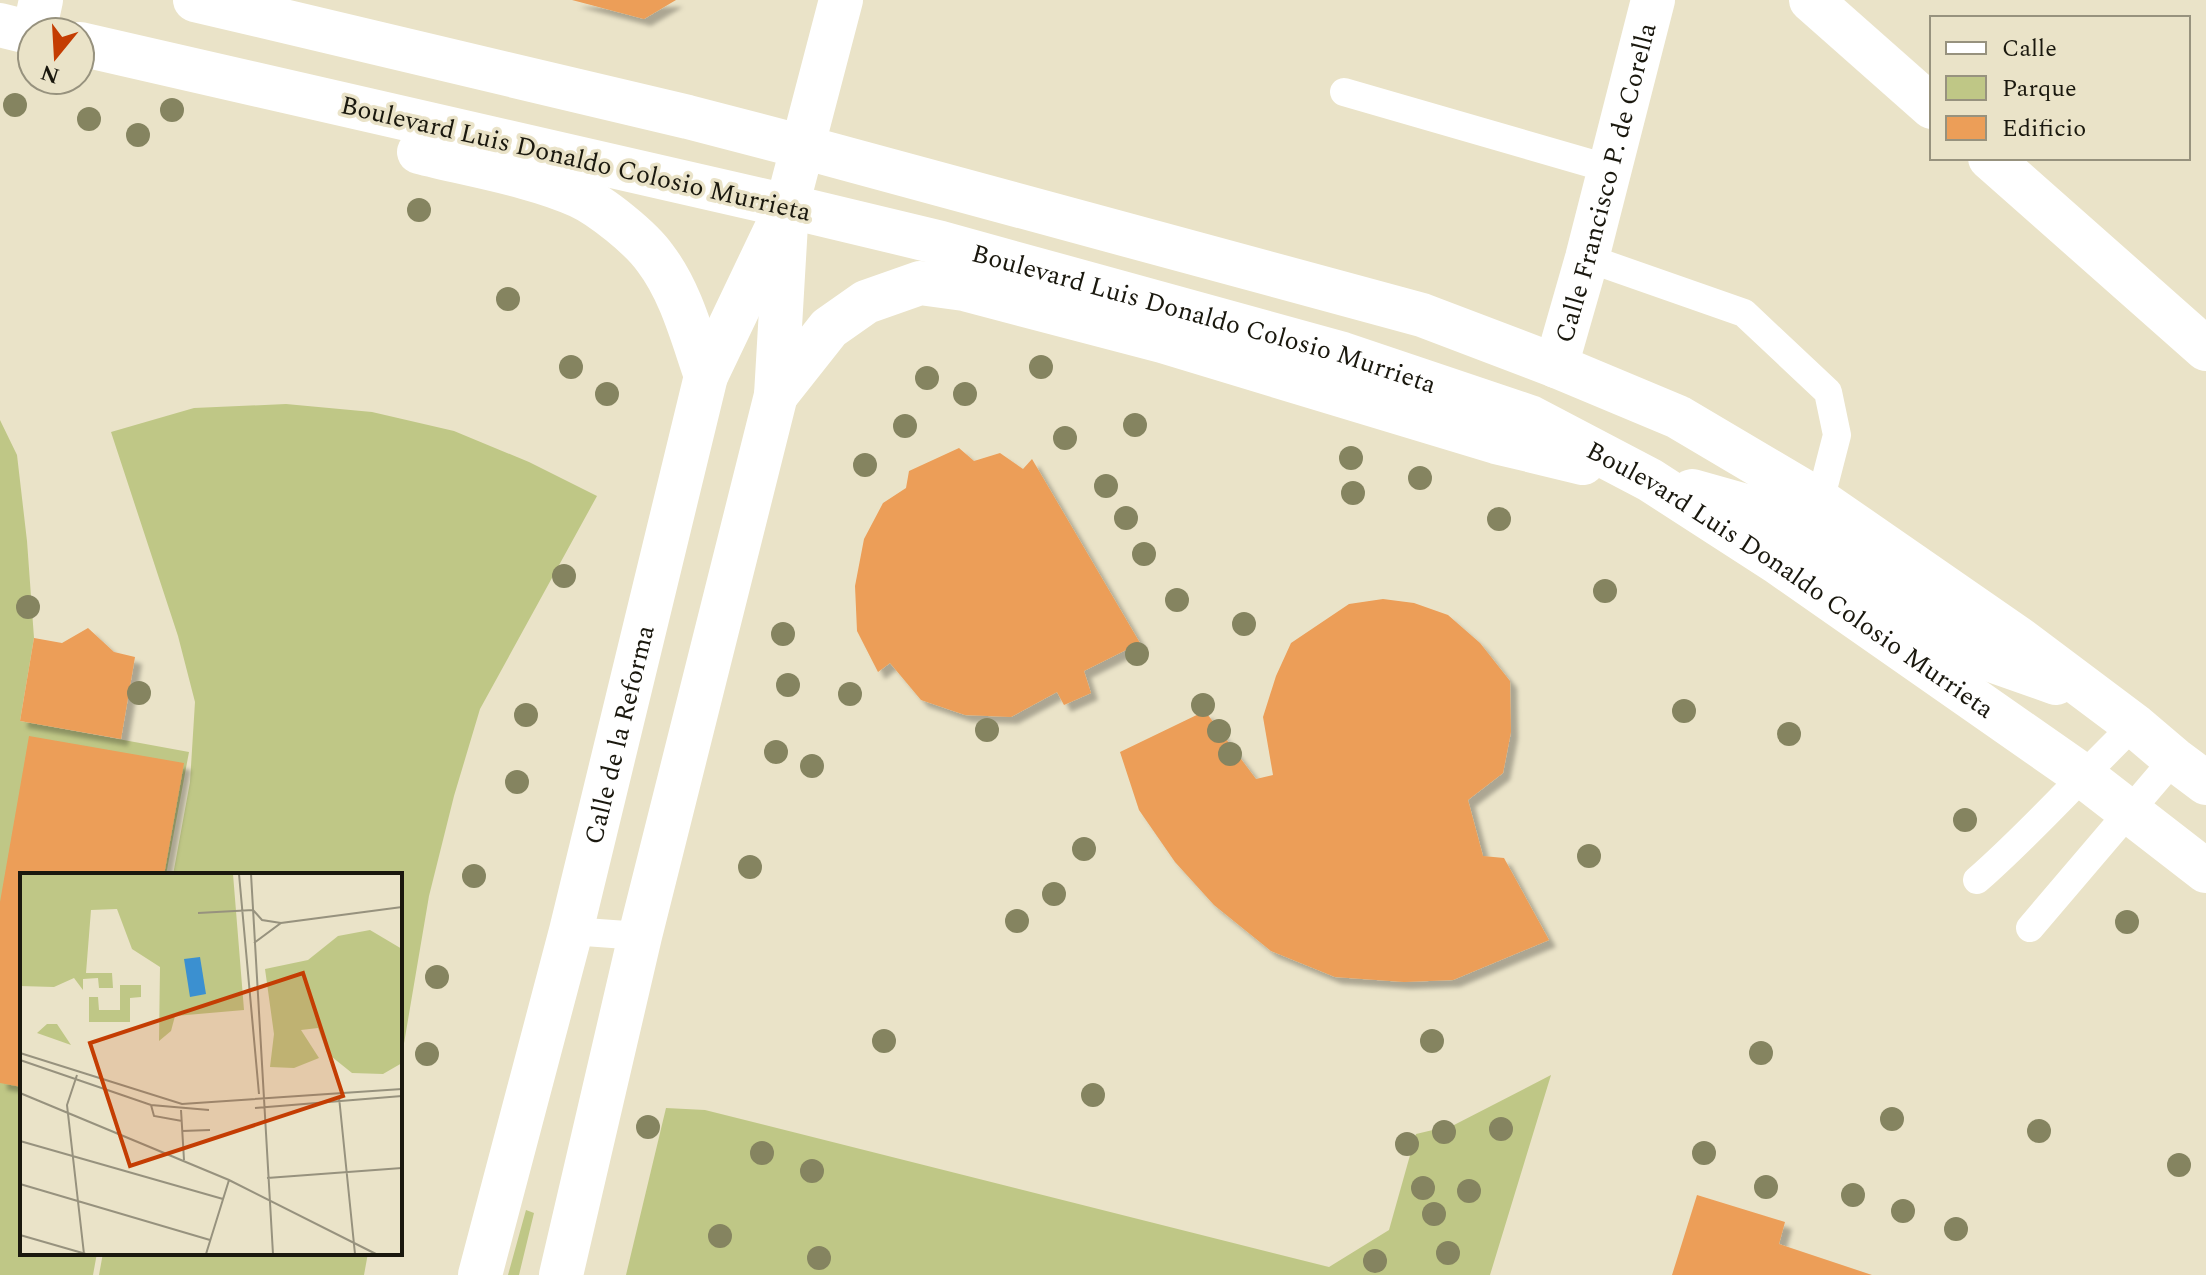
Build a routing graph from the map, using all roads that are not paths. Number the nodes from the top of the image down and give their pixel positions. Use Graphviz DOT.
graph roads {
  1 [pos="195,0"];
  2 [pos="841,0"];
  3 [pos="1653,0"];
  4 [pos="1811,0"];
  5 [pos="96,48"];
  6 [pos="220,76"];
  7 [pos="1344,92"];
  8 [pos="1930,105"];
  9 [pos="803,147"];
  10 [pos="1992,160"];
  11 [pos="1610,169"];
  12 [pos="787,206"];
  13 [pos="1587,258"];
  14 [pos="2206,349"];
  15 [pos="1556,366"];
  16 [pos="706,376"];
  17 [pos="776,395"];
  18 [pos="1650,480"];
  19 [pos="1820,501"];
  20 [pos="2096,697"];
  21 [pos="2134,725"];
  22 [pos="2190,771"];
  23 [pos="2082,775"];
  24 [pos="2130,812"];
  25 [pos="2206,871"];
  26 [pos="1977,880"];
  27 [pos="2030,928"];
  28 [pos="571,931"];
  29 [pos="640,936"];
  30 [pos="480,1275"];
  31 [pos="561,1275"];
  1 -- 9 [label="main road"];
  2 -- 9 [label="main road, Calle de la Reforma"];
  3 -- 11 [label="main road, Calle Francisco P. de Corella"];
  4 -- 8 [label="main road"];
  5 -- 6 [label="main road, Boulevard Luis Donaldo Colosio Murrieta"];
  6 -- 12 [label="main road, Boulevard Luis Donaldo Colosio Murrieta"];
  6 -- 16 [label="main road"];
  7 -- 11 [label="lane"];
  9 -- 12 [label="main road, Calle de la Reforma"];
  9 -- 15 [label="main road"];
  10 -- 14 [label="main road"];
  11 -- 13 [label="main road, Calle Francisco P. de Corella"];
  12 -- 16 [label="main road, Calle de la Reforma"];
  12 -- 17 [label="main road, Calle de la Reforma"];
  12 -- 18 [label="main road, Boulevard Luis Donaldo Colosio Murrieta"];
  13 -- 15 [label="main road, Calle Francisco P. de Corella"];
  13 -- 19 [label="lane"];
  15 -- 19 [label="main road"];
  16 -- 28 [label="main road, Calle de la Reforma"];
  17 -- 18 [label="main road"];
  17 -- 29 [label="main road, Calle de la Reforma"];
  18 -- 20 [label="main road"];
  18 -- 23 [label="main road, Boulevard Luis Donaldo Colosio Murrieta"];
  19 -- 20 [label="main road"];
  20 -- 21 [label="main road"];
  21 -- 22 [label="main road"];
  21 -- 23 [label="lane"];
  22 -- 24 [label="lane"];
  23 -- 24 [label="main road, Boulevard Luis Donaldo Colosio Murrieta"];
  23 -- 26 [label="lane"];
  24 -- 25 [label="main road, Boulevard Luis Donaldo Colosio Murrieta"];
  24 -- 27 [label="lane"];
  28 -- 29 [label="lane"];
  28 -- 30 [label="main road, Calle de la Reforma"];
  29 -- 31 [label="main road, Calle de la Reforma"];
}
